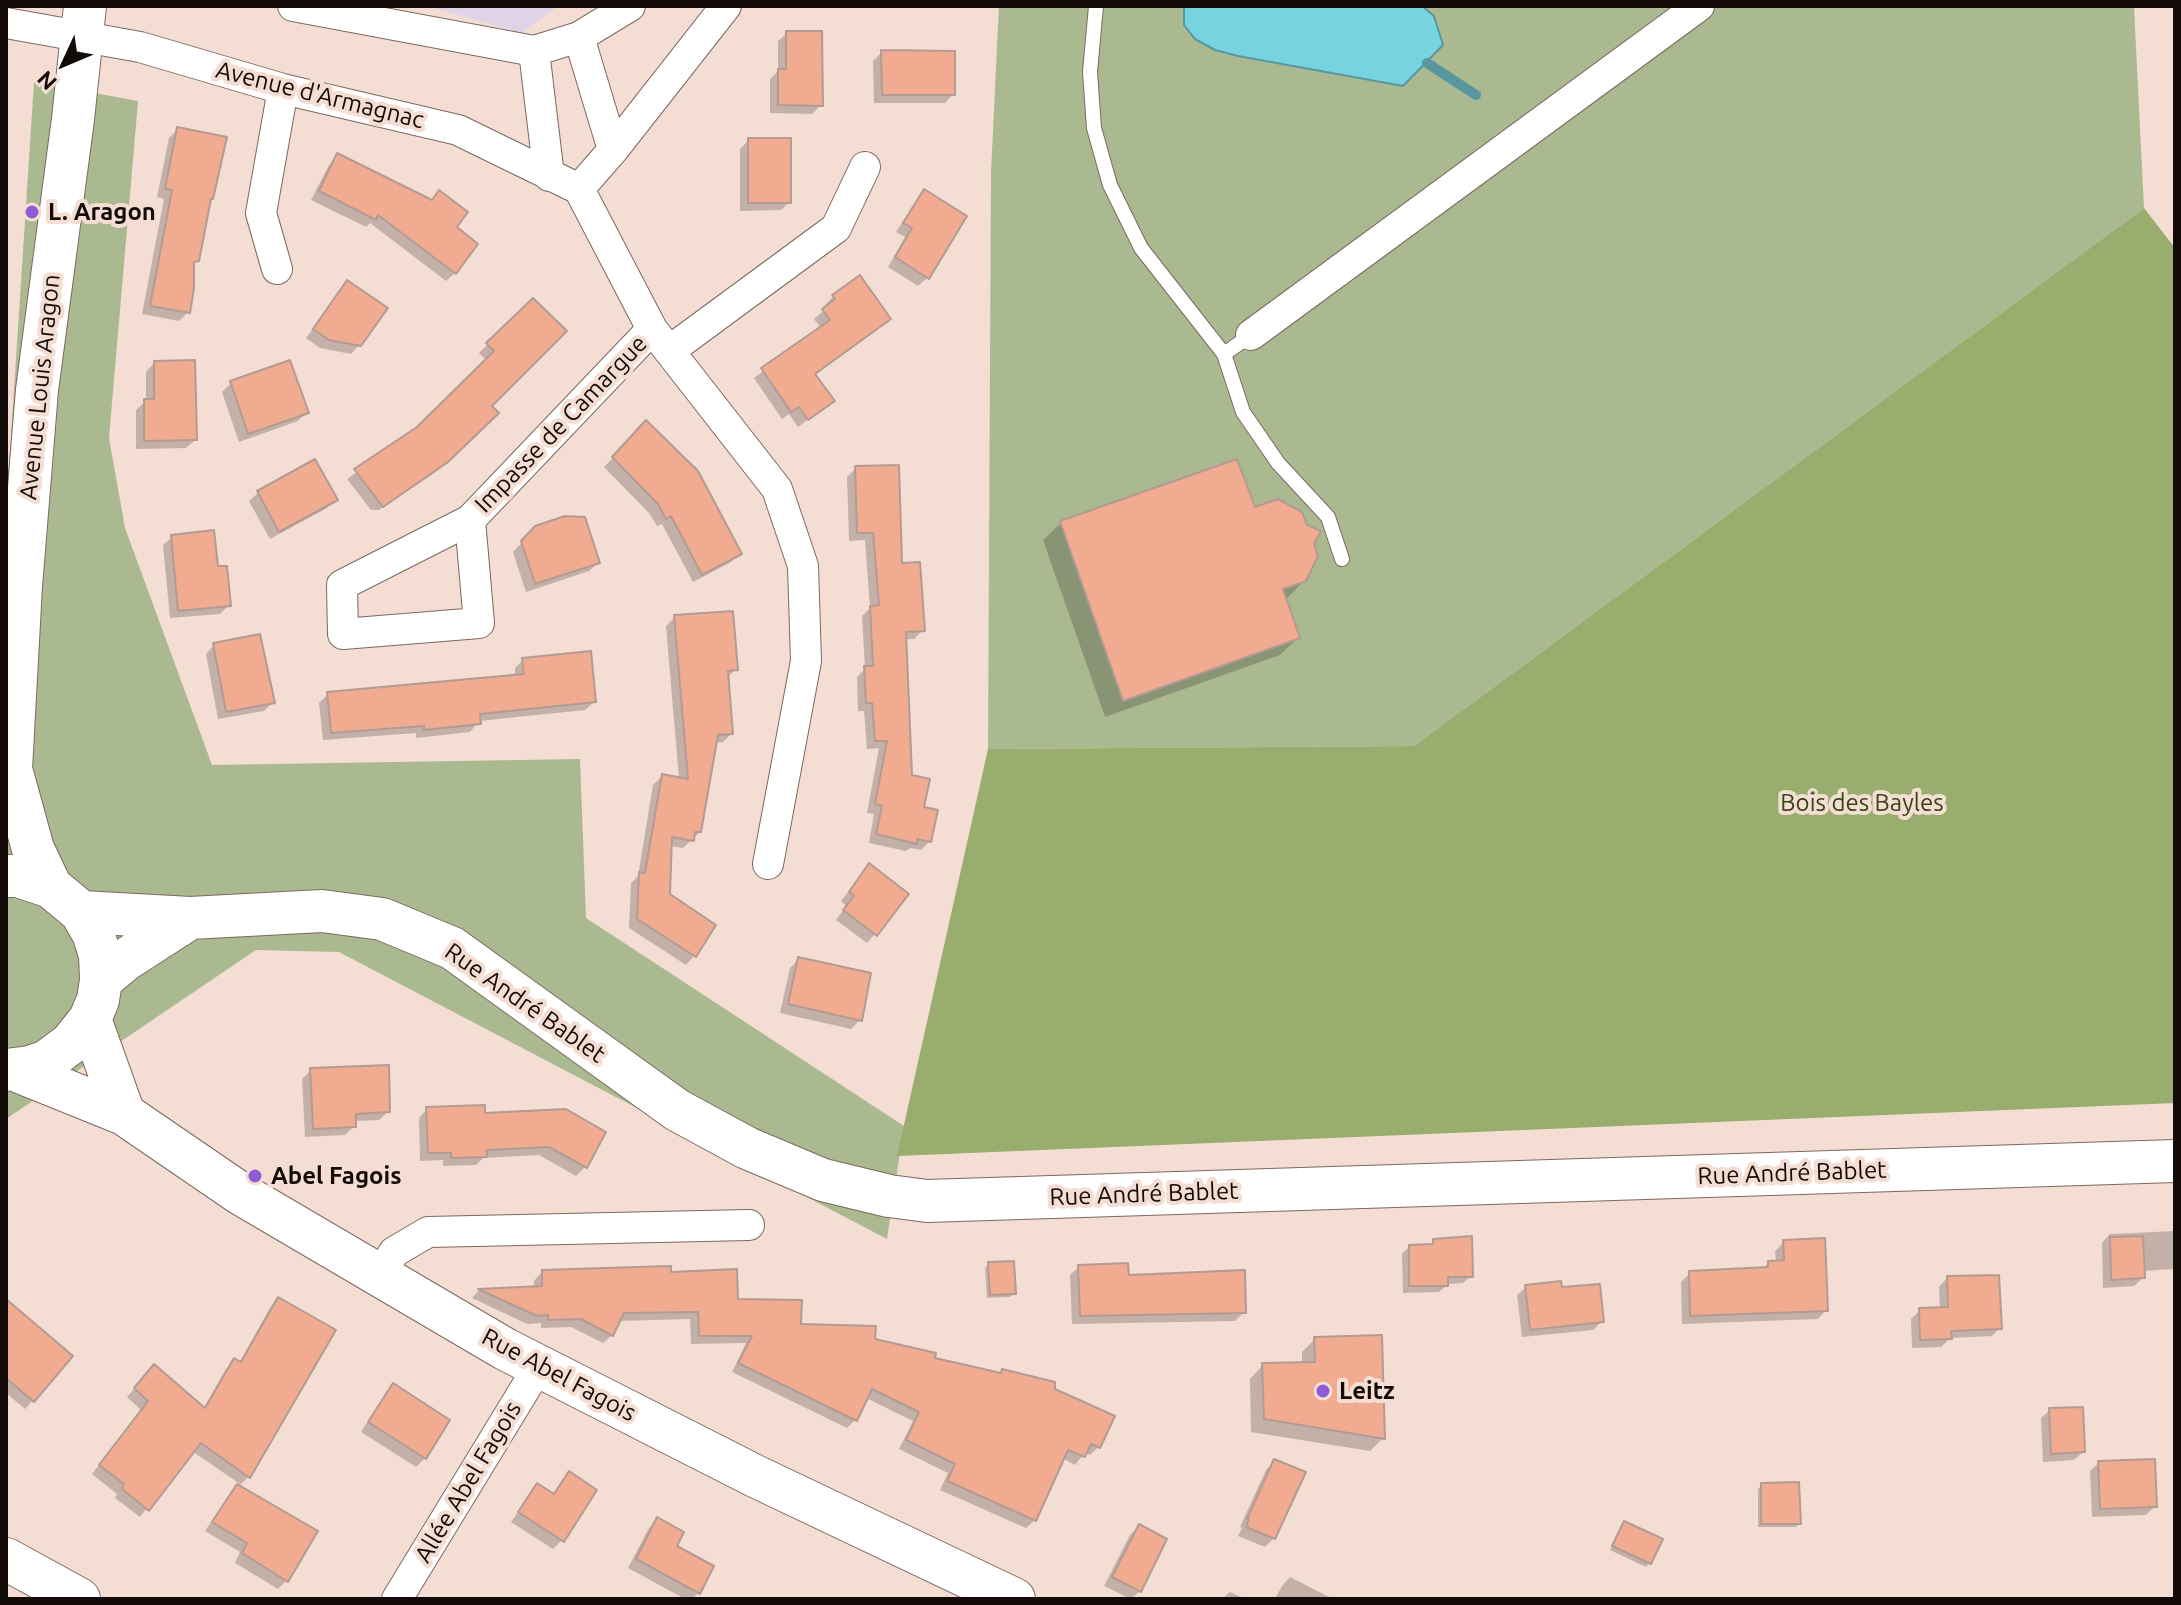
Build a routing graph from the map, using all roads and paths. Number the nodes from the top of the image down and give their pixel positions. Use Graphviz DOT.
graph roads {
  1 [pos="293,6"];
  2 [pos="630,6"];
  3 [pos="726,6"];
  4 [pos="1096,6"];
  5 [pos="1699,6"];
  6 [pos="84,21"];
  7 [pos="6,23"];
  8 [pos="579,37"];
  9 [pos="534,51"];
  10 [pos="283,89"];
  11 [pos="613,150"];
  12 [pos="865,167"];
  13 [pos="549,176"];
  14 [pos="579,189"];
  15 [pos="277,269"];
  16 [pos="1251,335"];
  17 [pos="661,340"];
  18 [pos="1224,354"];
  19 [pos="470,520"];
  20 [pos="1342,559"];
  21 [pos="8,774"];
  22 [pos="768,864"];
  23 [pos="6,876"];
  24 [pos="66,900"];
  25 [pos="190,918"];
  26 [pos="101,980"];
  27 [pos="90,1019"];
  28 [pos="11,1070"];
  29 [pos="124,1114"];
  30 [pos="2175,1161"];
  31 [pos="749,1225"];
  32 [pos="379,1276"];
  33 [pos="539,1366"];
  34 [pos="6,1559"];
  35 [pos="79,1599"];
  36 [pos="397,1599"];
  37 [pos="1014,1599"];
  1 -- 9 [label="street"];
  2 -- 8 [label="street"];
  3 -- 11 [label="street"];
  4 -- 18 [label="lane"];
  5 -- 16 [label="street"];
  6 -- 7 [label="street, Avenue d'Armagnac"];
  6 -- 10 [label="street, Avenue d'Armagnac"];
  6 -- 21 [label="main road, Avenue Louis Aragon"];
  8 -- 9 [label="street"];
  8 -- 11 [label="street"];
  9 -- 13 [label="street"];
  10 -- 13 [label="street, Avenue d'Armagnac"];
  10 -- 15 [label="street"];
  11 -- 14 [label="street"];
  12 -- 17 [label="street, Impasse de Camargue"];
  13 -- 14 [label="street, Avenue d'Armagnac"];
  14 -- 17 [label="street"];
  16 -- 18 [label="lane"];
  17 -- 19 [label="street, Impasse de Camargue"];
  17 -- 22 [label="street"];
  18 -- 20 [label="lane"];
  19 -- 19 [label="street, Impasse de Camargue"];
  21 -- 24 [label="main road, Avenue Louis Aragon"];
  23 -- 24 [label="main road, Rue André Bablet"];
  24 -- 25 [label="main road, Rue André Bablet"];
  24 -- 26 [label="main road, Avenue Louis Aragon"];
  25 -- 26 [label="main road, Rue André Bablet"];
  25 -- 30 [label="main road, Rue André Bablet"];
  26 -- 27 [label="main road"];
  27 -- 28 [label="main road"];
  27 -- 29 [label="main road"];
  28 -- 29 [label="main road, Rue Abel Fagois"];
  29 -- 32 [label="main road, Rue Abel Fagois"];
  31 -- 32 [label="street"];
  32 -- 33 [label="main road, Rue Abel Fagois"];
  33 -- 36 [label="street, Allée Abel Fagois"];
  33 -- 37 [label="main road, Rue Abel Fagois"];
  34 -- 35 [label="main road"];
}
